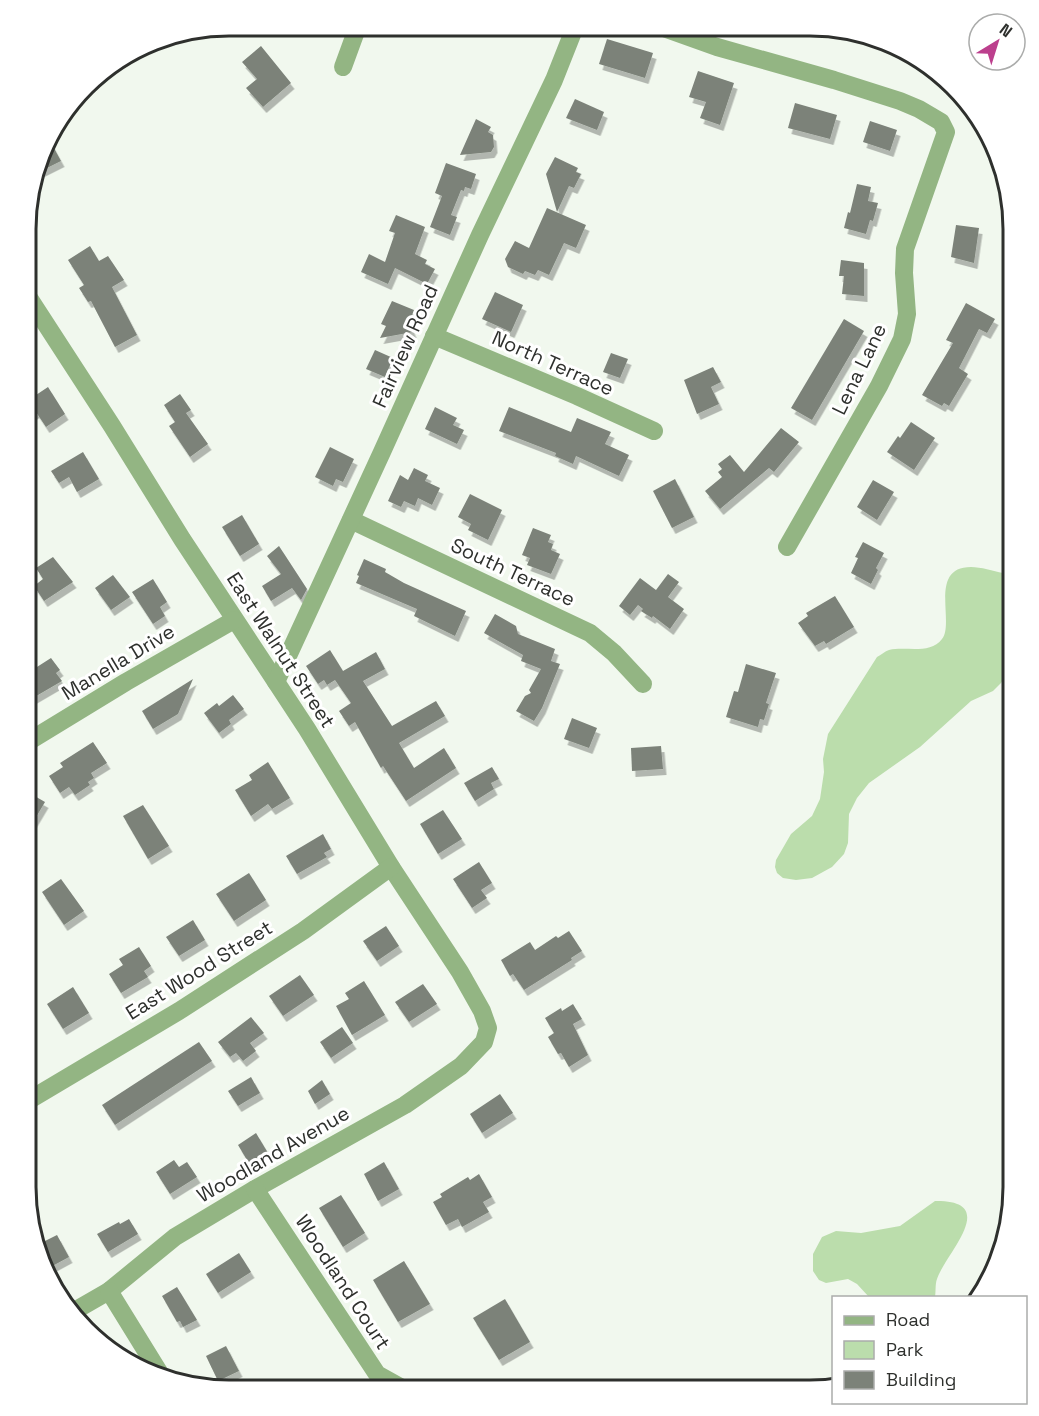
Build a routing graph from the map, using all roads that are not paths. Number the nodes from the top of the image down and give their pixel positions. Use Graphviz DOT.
graph roads {
  1 [pos="354,36"];
  2 [pos="571,36"];
  3 [pos="686,36"];
  4 [pos="343,67"];
  5 [pos="36,310"];
  6 [pos="434,336"];
  7 [pos="654,431"];
  8 [pos="351,520"];
  9 [pos="787,547"];
  10 [pos="234,620"];
  11 [pos="276,682"];
  12 [pos="643,684"];
  13 [pos="36,737"];
  14 [pos="391,867"];
  15 [pos="487,1033"];
  16 [pos="36,1096"];
  17 [pos="255,1189"];
  18 [pos="108,1291"];
  19 [pos="79,1308"];
  20 [pos="154,1364"];
  21 [pos="388,1380"];
  1 -- 4 [label="street"];
  2 -- 6 [label="street, Fairview Road"];
  3 -- 9 [label="street, Lena Lane"];
  5 -- 10 [label="street, East Walnut Street"];
  6 -- 7 [label="street, North Terrace"];
  6 -- 8 [label="street, Fairview Road"];
  8 -- 11 [label="street, Fairview Road"];
  8 -- 12 [label="street, South Terrace"];
  10 -- 11 [label="street, East Walnut Street"];
  10 -- 13 [label="street, Manella Drive"];
  11 -- 14 [label="street, East Walnut Street"];
  14 -- 15 [label="street, East Walnut Street"];
  14 -- 16 [label="street, East Wood Street"];
  15 -- 17 [label="street, Woodland Avenue"];
  17 -- 18 [label="street, Woodland Avenue"];
  17 -- 21 [label="street, Woodland Court"];
  18 -- 19 [label="street, Woodland Avenue"];
  18 -- 20 [label="street"];
}
